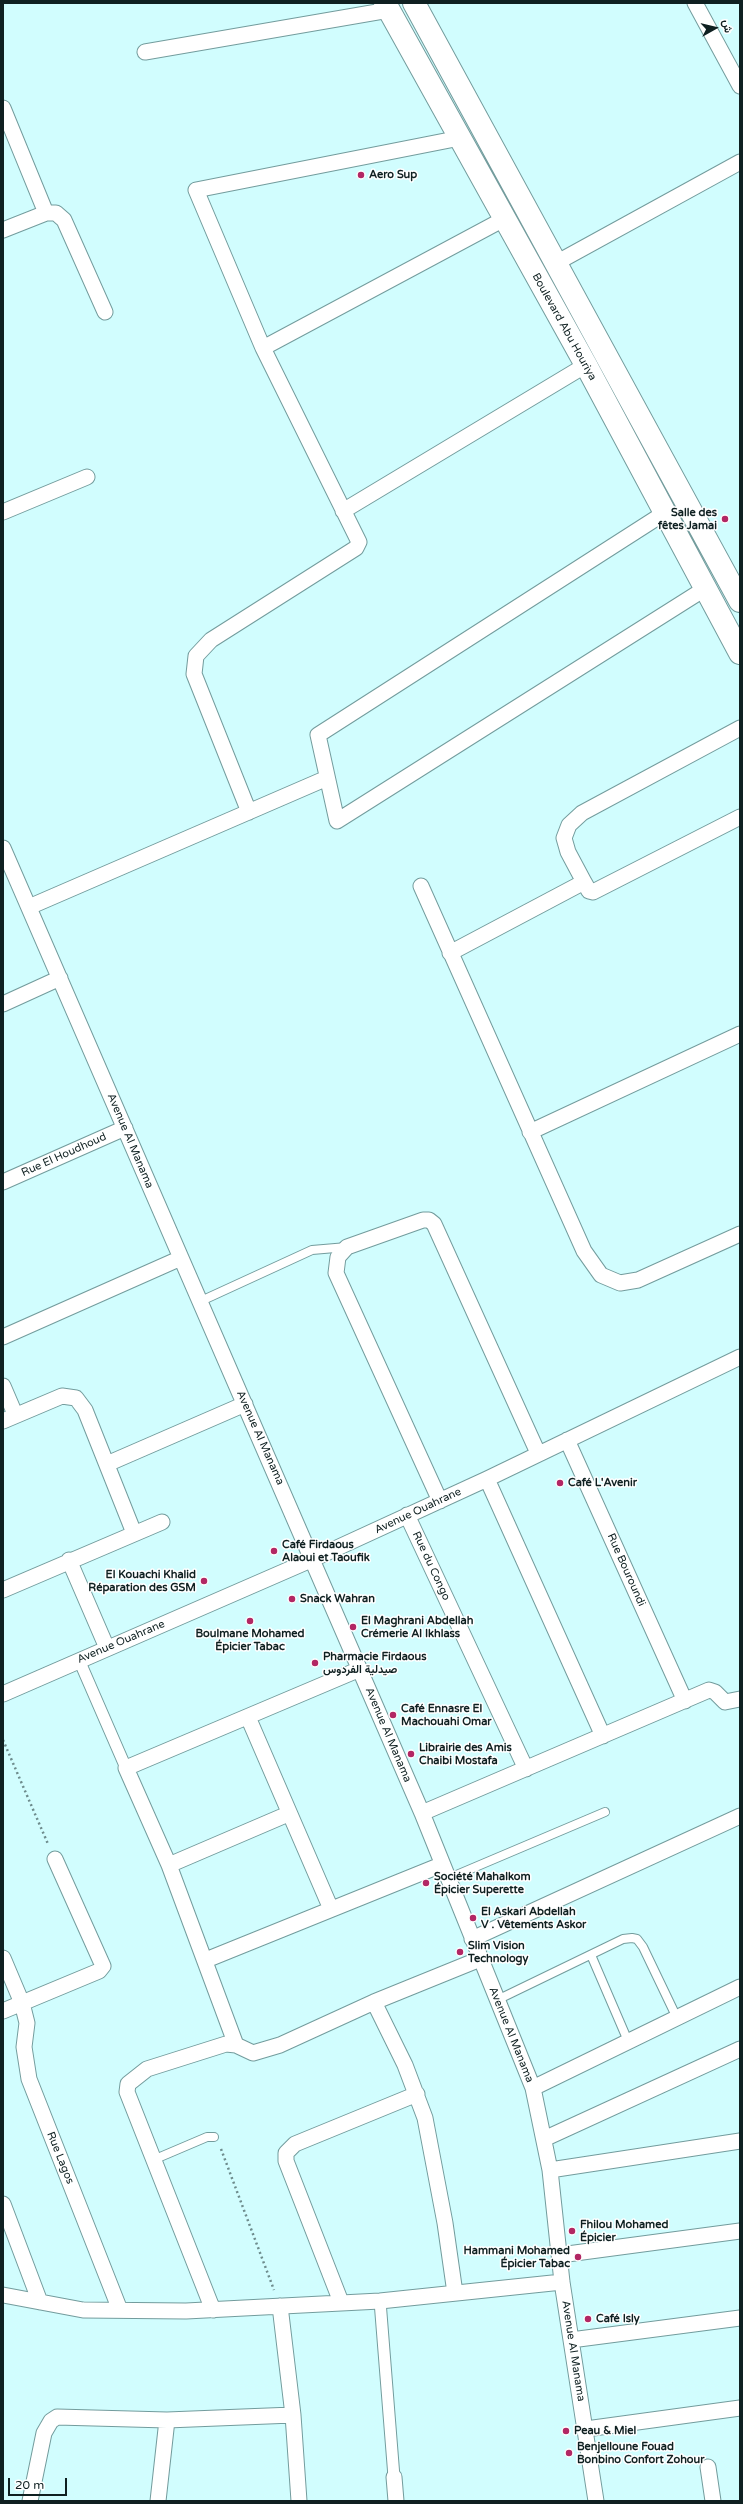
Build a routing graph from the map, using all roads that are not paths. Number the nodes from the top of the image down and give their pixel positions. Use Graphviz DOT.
graph roads {
  1 [pos="414,3"];
  2 [pos="695,3"];
  3 [pos="387,7"];
  4 [pos="145,52"];
  5 [pos="740,86"];
  6 [pos="3,108"];
  7 [pos="460,138"];
  8 [pos="740,162"];
  9 [pos="46,212"];
  10 [pos="504,220"];
  11 [pos="3,230"];
  12 [pos="556,263"];
  13 [pos="105,312"];
  14 [pos="263,348"];
  15 [pos="586,365"];
  16 [pos="87,477"];
  17 [pos="343,511"];
  18 [pos="3,512"];
  19 [pos="666,512"];
  20 [pos="706,588"];
  21 [pos="740,601"];
  22 [pos="740,653"];
  23 [pos="740,728"];
  24 [pos="327,778"];
  25 [pos="249,812"];
  26 [pos="740,817"];
  27 [pos="3,848"];
  28 [pos="584,882"];
  29 [pos="421,886"];
  30 [pos="29,907"];
  31 [pos="450,953"];
  32 [pos="60,978"];
  33 [pos="3,1004"];
  34 [pos="740,1034"];
  35 [pos="125,1128"];
  36 [pos="530,1132"];
  37 [pos="3,1182"];
  38 [pos="740,1234"];
  39 [pos="347,1247"];
  40 [pos="181,1258"];
  41 [pos="201,1301"];
  42 [pos="3,1337"];
  43 [pos="740,1357"];
  44 [pos="3,1386"];
  45 [pos="245,1404"];
  46 [pos="9,1418"];
  47 [pos="567,1440"];
  48 [pos="538,1453"];
  49 [pos="107,1464"];
  50 [pos="487,1479"];
  51 [pos="440,1500"];
  52 [pos="407,1515"];
  53 [pos="162,1522"];
  54 [pos="134,1534"];
  55 [pos="313,1559"];
  56 [pos="69,1560"];
  57 [pos="4,1586"];
  58 [pos="107,1648"];
  59 [pos="79,1660"];
  60 [pos="360,1669"];
  61 [pos="3,1694"];
  62 [pos="740,1699"];
  63 [pos="685,1701"];
  64 [pos="248,1717"];
  65 [pos="603,1736"];
  66 [pos="126,1768"];
  67 [pos="526,1768"];
  68 [pos="605,1812"];
  69 [pos="422,1813"];
  70 [pos="288,1814"];
  71 [pos="740,1816"];
  72 [pos="55,1859"];
  73 [pos="168,1865"];
  74 [pos="441,1865"];
  75 [pos="447,1879"];
  76 [pos="331,1909"];
  77 [pos="472,1939"];
  78 [pos="591,1956"];
  79 [pos="3,1958"];
  80 [pos="480,1959"];
  81 [pos="206,1960"];
  82 [pos="740,1987"];
  83 [pos="497,2000"];
  84 [pos="374,2002"];
  85 [pos="22,2003"];
  86 [pos="3,2011"];
  87 [pos="677,2018"];
  88 [pos="628,2041"];
  89 [pos="236,2045"];
  90 [pos="740,2049"];
  91 [pos="533,2088"];
  92 [pos="417,2094"];
  93 [pos="214,2137"];
  94 [pos="544,2139"];
  95 [pos="740,2141"];
  96 [pos="153,2160"];
  97 [pos="550,2170"];
  98 [pos="3,2204"];
  99 [pos="740,2231"];
  100 [pos="560,2255"];
  101 [pos="562,2282"];
  102 [pos="455,2293"];
  103 [pos="3,2295"];
  104 [pos="380,2301"];
  105 [pos="40,2302"];
  106 [pos="341,2302"];
  107 [pos="280,2306"];
  108 [pos="120,2310"];
  109 [pos="213,2310"];
  110 [pos="740,2318"];
  111 [pos="571,2340"];
  112 [pos="740,2408"];
  113 [pos="293,2415"];
  114 [pos="167,2420"];
  115 [pos="586,2429"];
  116 [pos="708,2467"];
  117 [pos="394,2477"];
  118 [pos="30,2501"];
  119 [pos="158,2501"];
  120 [pos="300,2501"];
  121 [pos="396,2501"];
  122 [pos="596,2501"];
  123 [pos="713,2501"];
  1 -- 12 [label="main road, Boulevard Abu Houriya"];
  2 -- 5 [label="street"];
  3 -- 4 [label="street"];
  3 -- 7 [label="main road, Boulevard Abu Houriya"];
  6 -- 9 [label="street"];
  7 -- 10 [label="main road, Boulevard Abu Houriya"];
  7 -- 14 [label="street"];
  8 -- 12 [label="street"];
  9 -- 11 [label="street"];
  9 -- 13 [label="street"];
  10 -- 14 [label="street"];
  10 -- 15 [label="main road, Boulevard Abu Houriya"];
  12 -- 21 [label="main road, Boulevard Abu Houriya"];
  14 -- 17 [label="street"];
  15 -- 17 [label="street"];
  15 -- 19 [label="main road, Boulevard Abu Houriya"];
  16 -- 18 [label="street"];
  17 -- 25 [label="street"];
  19 -- 20 [label="main road, Boulevard Abu Houriya"];
  19 -- 24 [label="street"];
  20 -- 22 [label="main road, Boulevard Abu Houriya"];
  20 -- 24 [label="street"];
  23 -- 28 [label="street"];
  24 -- 25 [label="street"];
  25 -- 30 [label="street"];
  26 -- 28 [label="street"];
  27 -- 30 [label="street, Avenue Al Manama"];
  28 -- 31 [label="street"];
  29 -- 31 [label="street"];
  30 -- 32 [label="street, Avenue Al Manama"];
  31 -- 36 [label="street"];
  32 -- 33 [label="street"];
  32 -- 35 [label="street, Avenue Al Manama"];
  34 -- 36 [label="street"];
  35 -- 37 [label="street, Rue El Houdhoud"];
  35 -- 40 [label="street, Avenue Al Manama"];
  36 -- 38 [label="street"];
  39 -- 41 [label="lane"];
  39 -- 48 [label="street"];
  39 -- 51 [label="street"];
  40 -- 41 [label="street, Avenue Al Manama"];
  40 -- 42 [label="street"];
  41 -- 45 [label="street, Avenue Al Manama"];
  43 -- 47 [label="street, Avenue Ouahrane"];
  44 -- 46 [label="street"];
  45 -- 49 [label="street"];
  45 -- 55 [label="street, Avenue Al Manama"];
  46 -- 49 [label="street"];
  47 -- 48 [label="street, Avenue Ouahrane"];
  47 -- 63 [label="street, Rue Bouroundi"];
  48 -- 50 [label="street, Avenue Ouahrane"];
  49 -- 54 [label="street"];
  50 -- 51 [label="street, Avenue Ouahrane"];
  50 -- 65 [label="street"];
  51 -- 52 [label="street, Avenue Ouahrane"];
  52 -- 55 [label="street, Avenue Ouahrane"];
  52 -- 67 [label="street, Rue du Congo"];
  53 -- 54 [label="street"];
  54 -- 56 [label="street"];
  55 -- 58 [label="street, Avenue Ouahrane"];
  55 -- 60 [label="street, Avenue Al Manama"];
  56 -- 57 [label="street"];
  56 -- 58 [label="street"];
  58 -- 59 [label="street, Avenue Ouahrane"];
  59 -- 61 [label="street, Avenue Ouahrane"];
  59 -- 66 [label="street"];
  60 -- 64 [label="street"];
  60 -- 69 [label="street, Avenue Al Manama"];
  62 -- 63 [label="street"];
  63 -- 65 [label="street"];
  64 -- 66 [label="street"];
  64 -- 70 [label="street"];
  65 -- 67 [label="street"];
  66 -- 73 [label="street"];
  67 -- 69 [label="street"];
  68 -- 75 [label="lane"];
  69 -- 74 [label="street, Avenue Al Manama"];
  70 -- 73 [label="street"];
  70 -- 76 [label="street"];
  71 -- 77 [label="street"];
  72 -- 85 [label="street"];
  73 -- 81 [label="street"];
  74 -- 75 [label="street, Avenue Al Manama"];
  74 -- 76 [label="street"];
  75 -- 77 [label="street, Avenue Al Manama"];
  76 -- 81 [label="street"];
  77 -- 80 [label="street, Avenue Al Manama"];
  78 -- 83 [label="lane"];
  78 -- 87 [label="lane"];
  78 -- 88 [label="lane"];
  79 -- 85 [label="street, Rue Lagos"];
  80 -- 83 [label="street, Avenue Al Manama"];
  80 -- 84 [label="street"];
  81 -- 89 [label="street"];
  82 -- 87 [label="street"];
  83 -- 91 [label="street, Avenue Al Manama"];
  84 -- 89 [label="street"];
  84 -- 92 [label="street"];
  85 -- 86 [label="street"];
  85 -- 108 [label="street, Rue Lagos"];
  87 -- 88 [label="street"];
  88 -- 91 [label="street"];
  89 -- 96 [label="street"];
  90 -- 94 [label="street"];
  91 -- 94 [label="street, Avenue Al Manama"];
  92 -- 102 [label="street"];
  92 -- 106 [label="street"];
  93 -- 96 [label="lane"];
  94 -- 97 [label="street, Avenue Al Manama"];
  95 -- 97 [label="street"];
  96 -- 109 [label="street"];
  97 -- 100 [label="street, Avenue Al Manama"];
  98 -- 105 [label="street"];
  99 -- 100 [label="street"];
  100 -- 101 [label="street, Avenue Al Manama"];
  101 -- 102 [label="street"];
  101 -- 111 [label="street, Avenue Al Manama"];
  102 -- 104 [label="street"];
  103 -- 105 [label="street"];
  104 -- 106 [label="street"];
  104 -- 117 [label="street"];
  105 -- 108 [label="street"];
  106 -- 107 [label="street"];
  107 -- 109 [label="street"];
  107 -- 113 [label="street"];
  108 -- 109 [label="street"];
  110 -- 111 [label="street"];
  111 -- 115 [label="street, Avenue Al Manama"];
  112 -- 115 [label="street"];
  113 -- 114 [label="street"];
  113 -- 120 [label="street"];
  114 -- 118 [label="street"];
  114 -- 119 [label="street"];
  115 -- 122 [label="street, Avenue Al Manama"];
  116 -- 123 [label="street"];
  117 -- 121 [label="street"];
}
